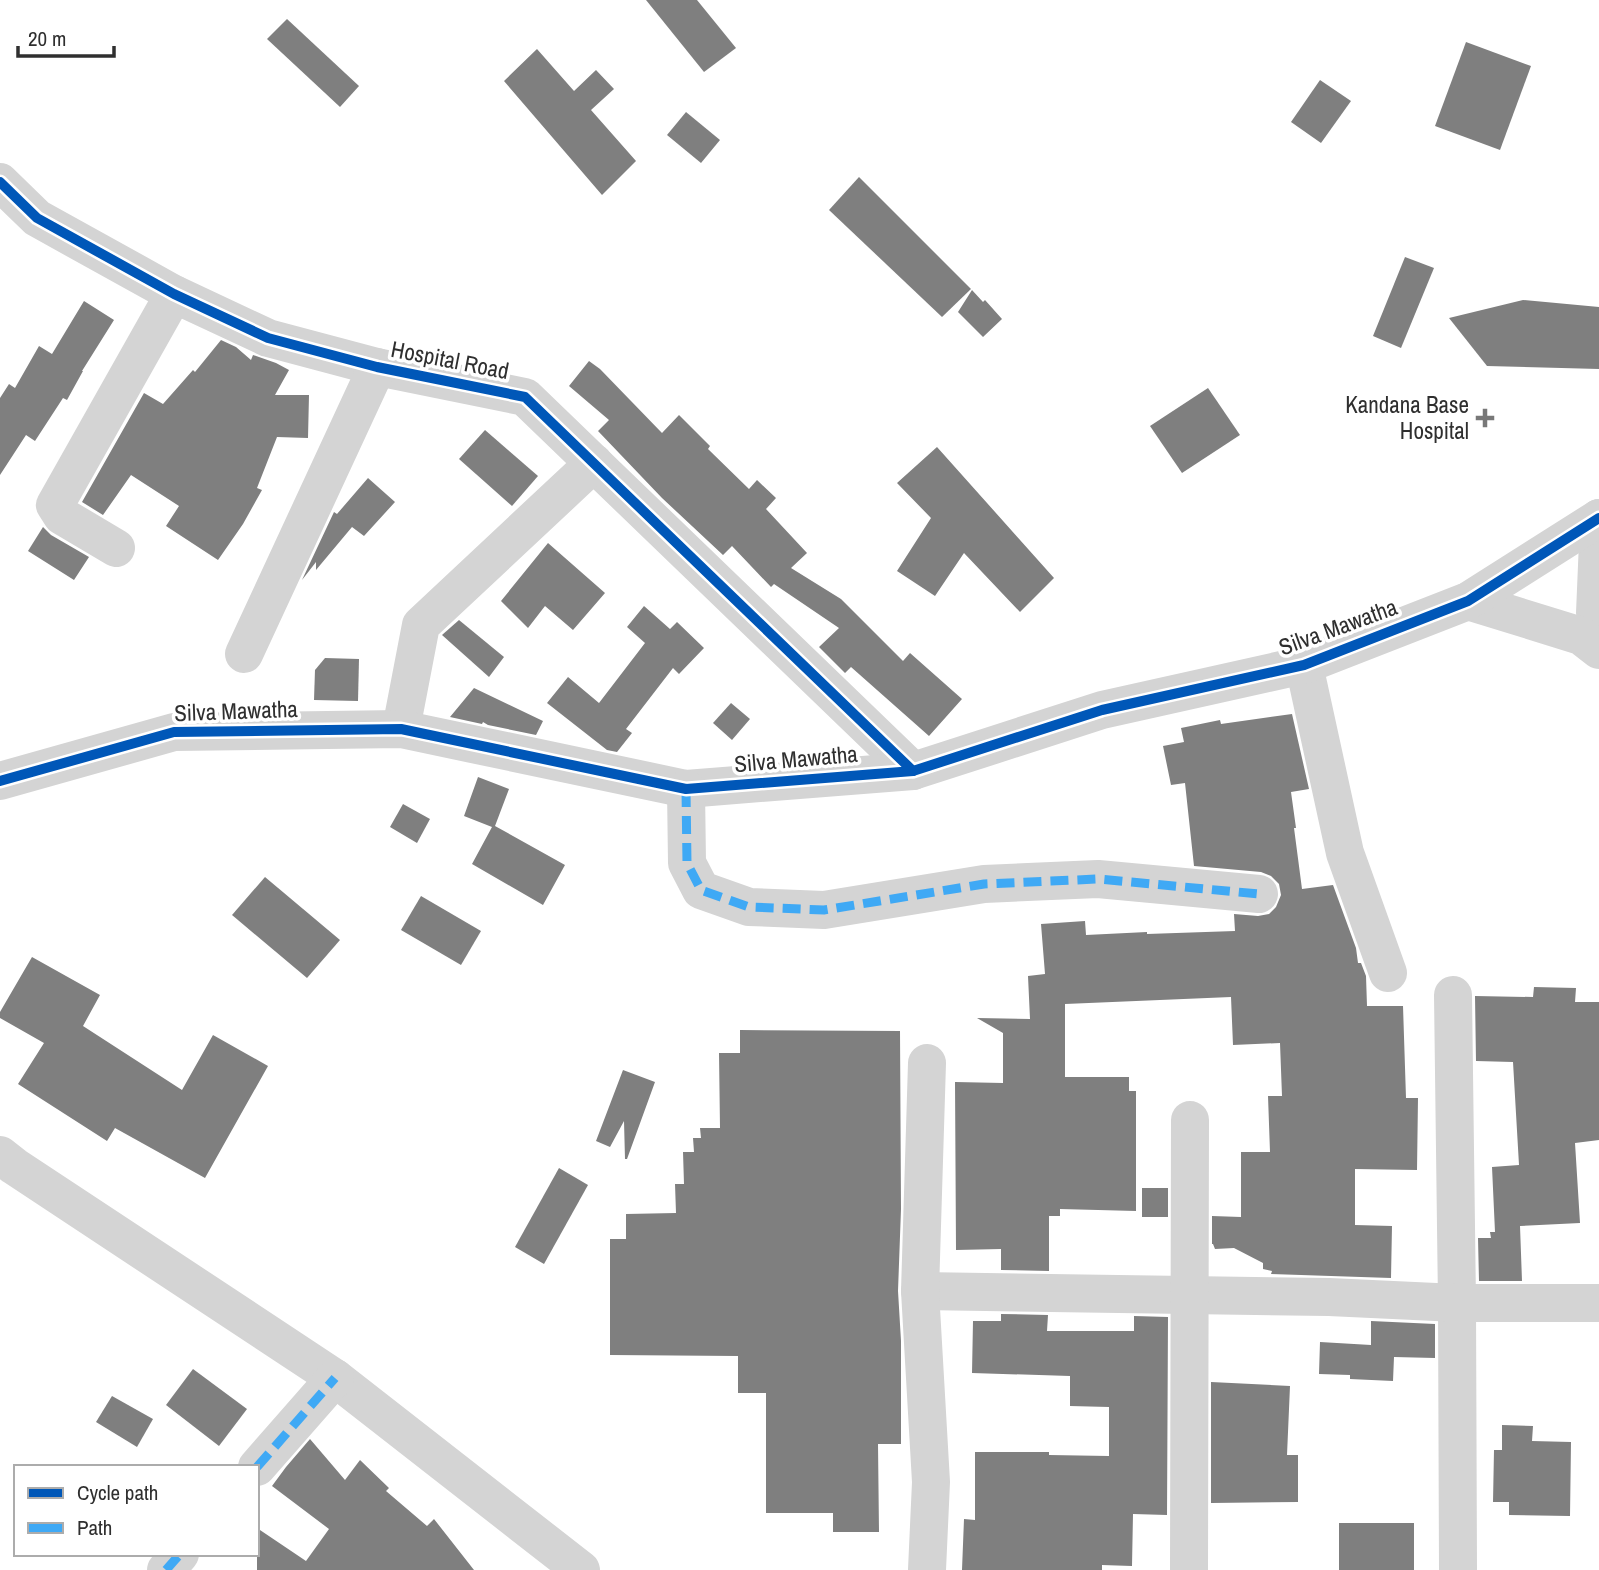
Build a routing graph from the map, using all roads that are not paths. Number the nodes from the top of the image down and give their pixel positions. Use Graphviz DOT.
graph roads {
  1 [pos="0,182"];
  2 [pos="174,294"];
  3 [pos="377,367"];
  4 [pos="594,463"];
  5 [pos="1599,518"];
  6 [pos="117,548"];
  7 [pos="1468,601"];
  8 [pos="1599,622"];
  9 [pos="1599,650"];
  10 [pos="244,654"];
  11 [pos="1304,665"];
  12 [pos="401,729"];
  13 [pos="913,771"];
  14 [pos="0,781"];
  15 [pos="686,789"];
  16 [pos="1259,894"];
  17 [pos="1388,973"];
  18 [pos="1453,995"];
  19 [pos="927,1063"];
  20 [pos="1190,1119"];
  21 [pos="0,1155"];
  22 [pos="920,1291"];
  23 [pos="1189,1296"];
  24 [pos="1457,1303"];
  25 [pos="1599,1303"];
  26 [pos="335,1378"];
  27 [pos="259,1465"];
  28 [pos="178,1556"];
  29 [pos="166,1570"];
  30 [pos="581,1570"];
  31 [pos="927,1570"];
  32 [pos="1189,1570"];
  33 [pos="1458,1570"];
  1 -- 2 [label="street, Hospital Road"];
  2 -- 3 [label="street, Hospital Road"];
  2 -- 6 [label="street"];
  3 -- 4 [label="street, Hospital Road"];
  3 -- 10 [label="street"];
  4 -- 12 [label="street"];
  4 -- 13 [label="street, Hospital Road"];
  5 -- 7 [label="street, Silva Mawatha"];
  5 -- 8 [label="street"];
  7 -- 9 [label="street"];
  7 -- 11 [label="street, Silva Mawatha"];
  11 -- 13 [label="street, Silva Mawatha"];
  11 -- 17 [label="street"];
  12 -- 14 [label="street, Silva Mawatha"];
  12 -- 15 [label="street, Silva Mawatha"];
  13 -- 15 [label="street, Silva Mawatha"];
  15 -- 16 [label="street"];
  18 -- 24 [label="street"];
  19 -- 22 [label="street"];
  20 -- 23 [label="street"];
  21 -- 26 [label="street"];
  22 -- 23 [label="street"];
  22 -- 31 [label="street"];
  23 -- 24 [label="street"];
  23 -- 32 [label="street"];
  24 -- 25 [label="street"];
  24 -- 33 [label="street"];
  26 -- 27 [label="street"];
  26 -- 30 [label="street"];
  28 -- 29 [label="street"];
}
